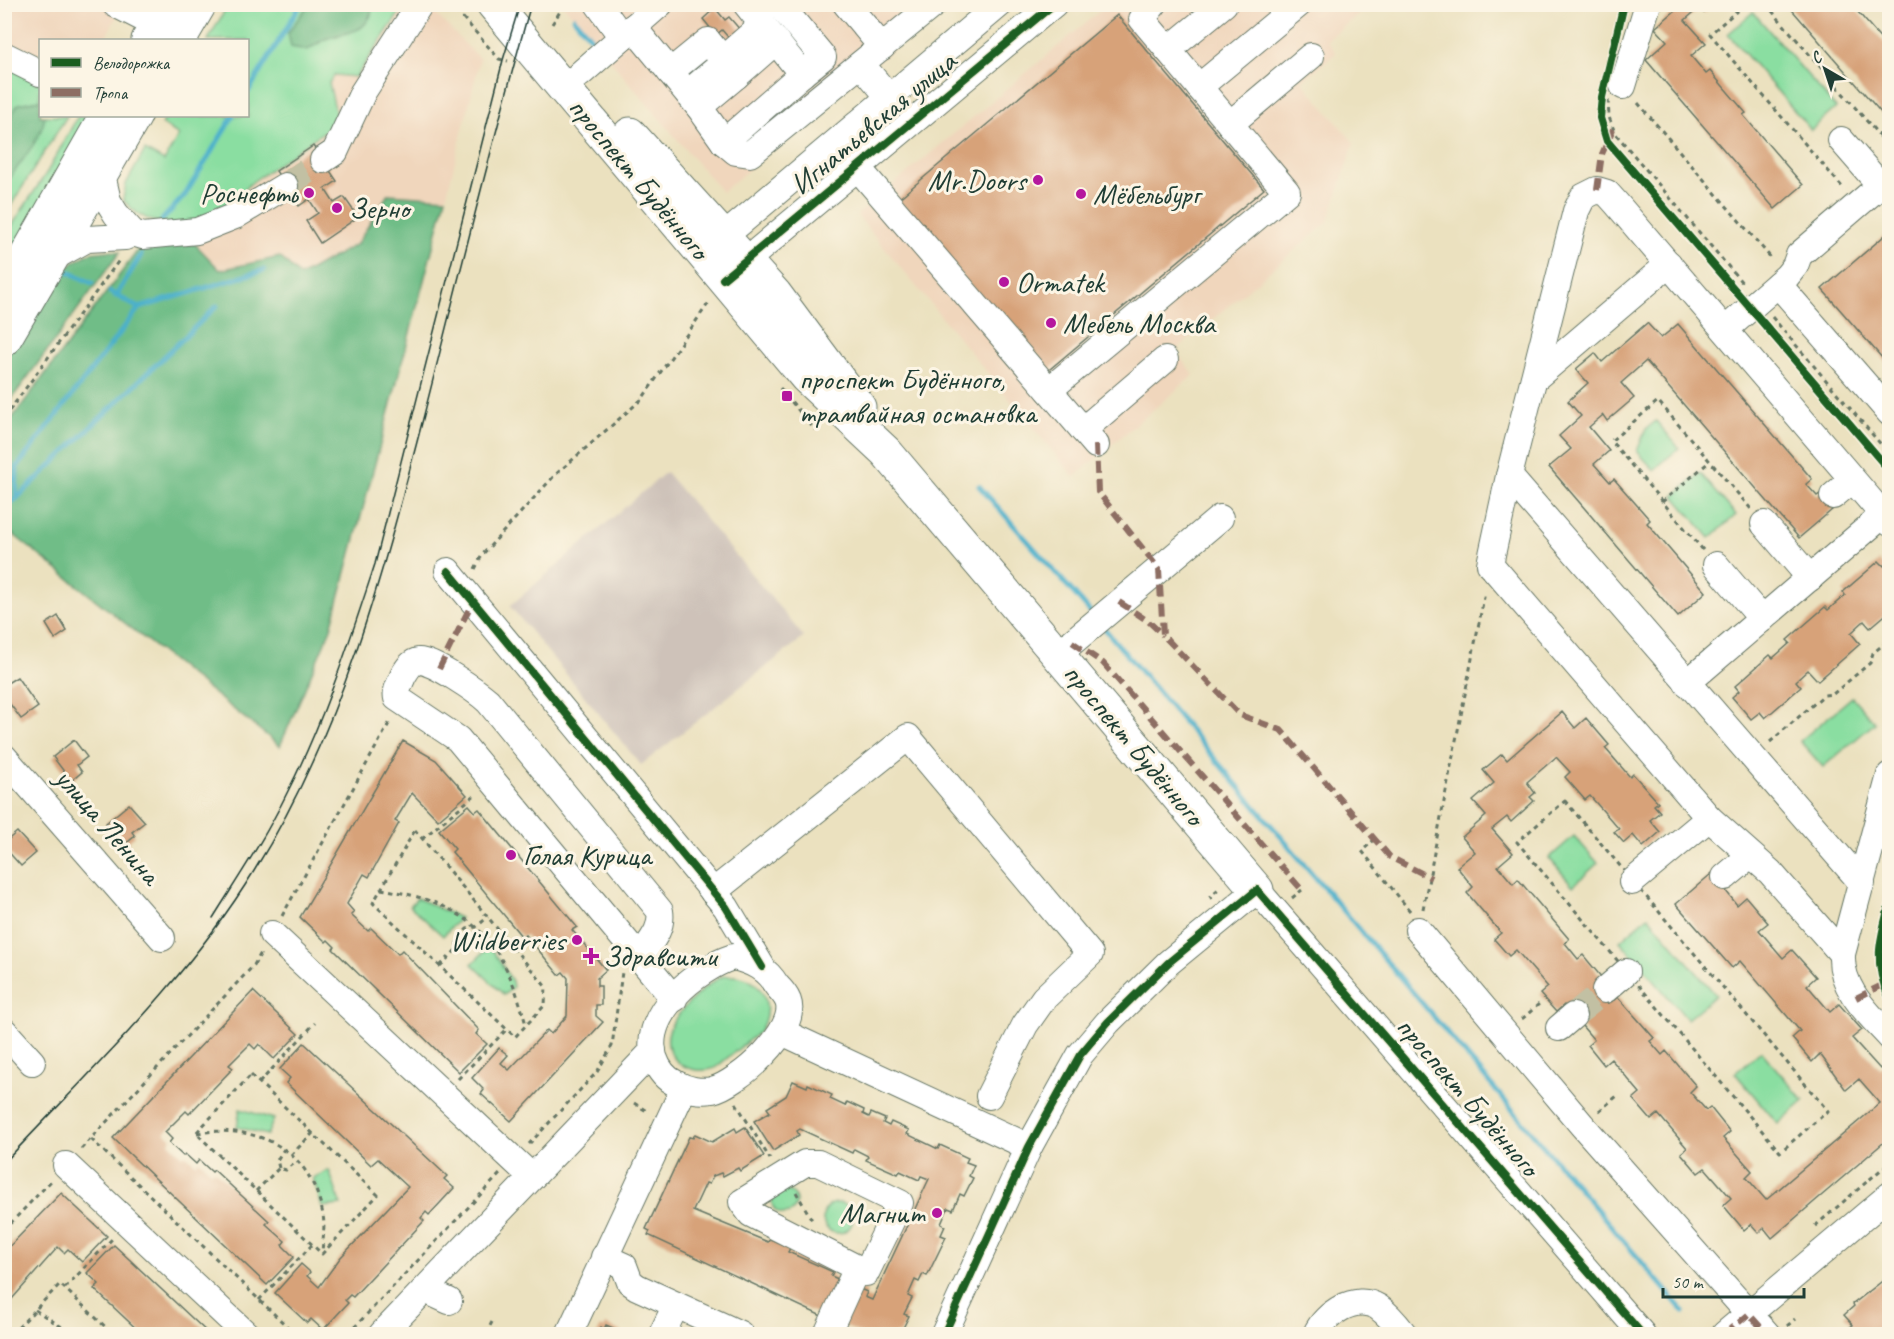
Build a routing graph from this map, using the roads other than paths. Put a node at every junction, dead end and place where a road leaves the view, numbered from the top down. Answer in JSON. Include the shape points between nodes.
{"nodes":[{"id":1,"x":115,"y":4,"type":"edge"},
{"id":2,"x":200,"y":4,"type":"edge"},
{"id":3,"x":420,"y":4,"type":"edge"},
{"id":4,"x":493,"y":4,"type":"edge"},
{"id":5,"x":518,"y":4,"type":"edge"},
{"id":6,"x":598,"y":4,"type":"edge"},
{"id":7,"x":660,"y":4,"type":"edge"},
{"id":8,"x":746,"y":4,"type":"edge"},
{"id":9,"x":779,"y":4,"type":"edge"},
{"id":10,"x":846,"y":4,"type":"edge"},
{"id":11,"x":933,"y":4,"type":"edge"},
{"id":12,"x":1000,"y":4,"type":"edge"},
{"id":13,"x":1054,"y":4,"type":"edge"},
{"id":14,"x":1154,"y":4,"type":"edge"},
{"id":15,"x":1224,"y":4,"type":"edge"},
{"id":16,"x":1299,"y":4,"type":"edge"},
{"id":17,"x":1648,"y":4,"type":"edge"},
{"id":18,"x":163,"y":28,"type":"edge"},
{"id":19,"x":627,"y":32,"type":"junction"},
{"id":20,"x":769,"y":33,"type":"junction"},
{"id":21,"x":882,"y":47,"type":"junction"},
{"id":22,"x":1168,"y":50,"type":"junction"},
{"id":23,"x":4,"y":55,"type":"edge"},
{"id":24,"x":1311,"y":56,"type":"dead end"},
{"id":25,"x":723,"y":59,"type":"junction"},
{"id":26,"x":861,"y":64,"type":"junction"},
{"id":27,"x":666,"y":68,"type":"junction"},
{"id":28,"x":39,"y":72,"type":"edge"},
{"id":29,"x":580,"y":74,"type":"junction"},
{"id":30,"x":802,"y":74,"type":"junction"},
{"id":31,"x":1199,"y":87,"type":"junction"},
{"id":32,"x":1614,"y":87,"type":"road end"},
{"id":33,"x":889,"y":97,"type":"junction"},
{"id":34,"x":694,"y":100,"type":"junction"},
{"id":35,"x":105,"y":117,"type":"edge"},
{"id":36,"x":134,"y":117,"type":"edge"},
{"id":37,"x":1230,"y":124,"type":"junction"},
{"id":38,"x":1841,"y":140,"type":"dead end"},
{"id":39,"x":724,"y":142,"type":"junction"},
{"id":40,"x":323,"y":160,"type":"tunnel mouth"},
{"id":41,"x":857,"y":167,"type":"junction"},
{"id":42,"x":102,"y":175,"type":"junction"},
{"id":43,"x":1885,"y":181,"type":"edge"},
{"id":44,"x":285,"y":186,"type":"tunnel mouth"},
{"id":45,"x":129,"y":243,"type":"junction"},
{"id":46,"x":54,"y":256,"type":"junction"},
{"id":47,"x":1670,"y":264,"type":"junction"},
{"id":48,"x":722,"y":265,"type":"junction"},
{"id":49,"x":1783,"y":280,"type":"junction"},
{"id":50,"x":4,"y":295,"type":"edge"},
{"id":51,"x":1726,"y":329,"type":"junction"},
{"id":52,"x":4,"y":340,"type":"edge"},
{"id":53,"x":1165,"y":360,"type":"dead end"},
{"id":54,"x":1534,"y":379,"type":"junction"},
{"id":55,"x":1049,"y":390,"type":"junction"},
{"id":56,"x":1890,"y":413,"type":"edge"},
{"id":57,"x":1509,"y":476,"type":"junction"},
{"id":58,"x":1852,"y":480,"type":"junction"},
{"id":59,"x":1833,"y":496,"type":"dead end"},
{"id":60,"x":1220,"y":518,"type":"dead end"},
{"id":61,"x":1886,"y":519,"type":"edge"},
{"id":62,"x":1764,"y":524,"type":"road end"},
{"id":63,"x":1716,"y":565,"type":"road end"},
{"id":64,"x":448,"y":571,"type":"dead end"},
{"id":65,"x":1810,"y":578,"type":"junction"},
{"id":66,"x":1762,"y":619,"type":"junction"},
{"id":67,"x":1058,"y":654,"type":"junction"},
{"id":68,"x":1687,"y":683,"type":"junction"},
{"id":69,"x":4,"y":757,"type":"edge"},
{"id":70,"x":1890,"y":775,"type":"edge"},
{"id":71,"x":1708,"y":818,"type":"junction"},
{"id":72,"x":1750,"y":856,"type":"junction"},
{"id":73,"x":1725,"y":877,"type":"dead end"},
{"id":74,"x":1632,"y":882,"type":"road end"},
{"id":75,"x":1862,"y":883,"type":"junction"},
{"id":76,"x":1257,"y":890,"type":"junction"},
{"id":77,"x":713,"y":892,"type":"junction"},
{"id":78,"x":1419,"y":926,"type":"road end"},
{"id":79,"x":272,"y":934,"type":"road end"},
{"id":80,"x":162,"y":938,"type":"dead end"},
{"id":81,"x":1842,"y":954,"type":"junction"},
{"id":82,"x":631,"y":963,"type":"junction"},
{"id":83,"x":762,"y":967,"type":"junction"},
{"id":84,"x":1626,"y":972,"type":"road end"},
{"id":85,"x":1605,"y":990,"type":"tunnel mouth"},
{"id":86,"x":674,"y":999,"type":"junction"},
{"id":87,"x":4,"y":1031,"type":"edge"},
{"id":88,"x":782,"y":1032,"type":"junction"},
{"id":89,"x":1890,"y":1038,"type":"edge"},
{"id":90,"x":652,"y":1051,"type":"junction"},
{"id":91,"x":32,"y":1062,"type":"dead end"},
{"id":92,"x":684,"y":1088,"type":"junction"},
{"id":93,"x":989,"y":1096,"type":"dead end"},
{"id":94,"x":1029,"y":1148,"type":"junction"},
{"id":95,"x":62,"y":1170,"type":"road end"},
{"id":96,"x":532,"y":1177,"type":"junction"},
{"id":97,"x":1890,"y":1195,"type":"edge"},
{"id":98,"x":604,"y":1257,"type":"junction"},
{"id":99,"x":857,"y":1268,"type":"junction"},
{"id":100,"x":425,"y":1290,"type":"junction"},
{"id":101,"x":449,"y":1301,"type":"dead end"},
{"id":102,"x":676,"y":1305,"type":"junction"},
{"id":103,"x":1749,"y":1314,"type":"junction"},
{"id":104,"x":246,"y":1335,"type":"edge"},
{"id":105,"x":382,"y":1335,"type":"edge"},
{"id":106,"x":569,"y":1335,"type":"edge"},
{"id":107,"x":662,"y":1335,"type":"edge"},
{"id":108,"x":740,"y":1335,"type":"edge"},
{"id":109,"x":827,"y":1335,"type":"edge"},
{"id":110,"x":944,"y":1335,"type":"edge"},
{"id":111,"x":1316,"y":1335,"type":"edge"},
{"id":112,"x":1404,"y":1335,"type":"edge"},
{"id":113,"x":1642,"y":1335,"type":"edge"},
{"id":114,"x":1725,"y":1335,"type":"edge"},
{"id":115,"x":1767,"y":1335,"type":"edge"}],
"edges":[{"from":1,"to":18,"type":"street"},
{"from":2,"to":18,"type":"main road"},
{"from":3,"to":40,"type":"street","via":[[363,92],[335,152]]},
{"from":4,"to":48,"type":"main road","name":"проспект Будённого"},
{"from":5,"to":29,"type":"main road","name":"проспект Будённого"},
{"from":6,"to":19,"type":"street"},
{"from":7,"to":19,"type":"street"},
{"from":8,"to":20,"type":"street"},
{"from":9,"to":30,"type":"street","via":[[823,57]]},
{"from":10,"to":21,"type":"street"},
{"from":11,"to":21,"type":"street"},
{"from":12,"to":33,"type":"street","name":"Игнатьевская улица"},
{"from":13,"to":41,"type":"street","name":"Игнатьевская улица"},
{"from":14,"to":22,"type":"street","via":[[1142,19]]},
{"from":15,"to":22,"type":"street"},
{"from":16,"to":31,"type":"street"},
{"from":17,"to":32,"type":"street"},
{"from":19,"to":27,"type":"street"},
{"from":19,"to":29,"type":"street"},
{"from":20,"to":25,"type":"street"},
{"from":20,"to":30,"type":"street"},
{"from":21,"to":26,"type":"street"},
{"from":22,"to":31,"type":"street"},
{"from":23,"to":28,"type":"street"},
{"from":24,"to":37,"type":"street"},
{"from":25,"to":27,"type":"street","via":[[700,32]]},
{"from":25,"to":34,"type":"street"},
{"from":26,"to":33,"type":"street"},
{"from":26,"to":39,"type":"street","via":[[750,154],[736,152]]},
{"from":27,"to":34,"type":"street"},
{"from":29,"to":48,"type":"main road","name":"проспект Будённого","via":[[626,129]]},
{"from":30,"to":39,"type":"street"},
{"from":31,"to":37,"type":"street"},
{"from":33,"to":48,"type":"street","name":"Игнатьевская улица"},
{"from":34,"to":39,"type":"street"},
{"from":35,"to":50,"type":"main road"},
{"from":36,"to":42,"type":"main road"},
{"from":37,"to":55,"type":"street","via":[[1287,192]]},
{"from":38,"to":43,"type":"street"},
{"from":41,"to":48,"type":"street","name":"Игнатьевская улица"},
{"from":41,"to":55,"type":"street"},
{"from":42,"to":45,"type":"street","via":[[108,201]]},
{"from":42,"to":46,"type":"main road"},
{"from":43,"to":49,"type":"street","via":[[1799,255]]},
{"from":44,"to":45,"type":"street","via":[[235,216],[196,231],[143,236]]},
{"from":45,"to":46,"type":"street","via":[[125,237],[87,239]]},
{"from":46,"to":52,"type":"main road"},
{"from":47,"to":51,"type":"street"},
{"from":47,"to":54,"type":"street"},
{"from":47,"to":54,"type":"street","via":[[1606,193],[1597,190],[1583,197],[1576,211]]},
{"from":48,"to":67,"type":"main road","name":"проспект Будённого","via":[[806,376],[886,452]]},
{"from":49,"to":51,"type":"street"},
{"from":49,"to":56,"type":"street"},
{"from":51,"to":58,"type":"street"},
{"from":53,"to":55,"type":"street","via":[[1090,437]]},
{"from":54,"to":57,"type":"street"},
{"from":57,"to":68,"type":"street"},
{"from":57,"to":71,"type":"street","via":[[1490,564]]},
{"from":58,"to":59,"type":"street"},
{"from":58,"to":61,"type":"street"},
{"from":60,"to":67,"type":"street"},
{"from":61,"to":65,"type":"street"},
{"from":62,"to":65,"type":"street"},
{"from":63,"to":66,"type":"street"},
{"from":64,"to":77,"type":"street"},
{"from":65,"to":66,"type":"street"},
{"from":66,"to":68,"type":"street"},
{"from":67,"to":76,"type":"main road","name":"проспект Будённого"},
{"from":68,"to":75,"type":"street"},
{"from":69,"to":80,"type":"street","name":"улица Ленина"},
{"from":70,"to":75,"type":"street"},
{"from":71,"to":72,"type":"street"},
{"from":71,"to":74,"type":"street"},
{"from":72,"to":73,"type":"street"},
{"from":72,"to":81,"type":"street","via":[[1770,872]]},
{"from":75,"to":81,"type":"street"},
{"from":76,"to":94,"type":"street","via":[[1168,963],[1108,1022],[1080,1055]]},
{"from":76,"to":113,"type":"street","name":"проспект Будённого"},
{"from":77,"to":83,"type":"street","via":[[739,926]]},
{"from":77,"to":93,"type":"street","via":[[909,737],[1090,954],[1044,998],[1025,1025]]},
{"from":78,"to":103,"type":"street","via":[[1582,1125]]},
{"from":79,"to":96,"type":"street"},
{"from":81,"to":89,"type":"street","via":[[1846,982]]},
{"from":82,"to":82,"type":"street","via":[[458,739],[397,698],[406,670],[417,661],[427,661],[488,701],[660,911],[659,930]]},
{"from":82,"to":86,"type":"street"},
{"from":83,"to":86,"type":"street","via":[[733,957],[717,962]]},
{"from":83,"to":88,"type":"street","via":[[788,1001],[789,1013]]},
{"from":84,"to":85,"type":"street"},
{"from":86,"to":90,"type":"street","via":[[652,1034]]},
{"from":87,"to":91,"type":"street"},
{"from":88,"to":92,"type":"street","via":[[734,1078],[713,1090]]},
{"from":88,"to":94,"type":"street"},
{"from":90,"to":92,"type":"street","via":[[662,1073]]},
{"from":90,"to":96,"type":"street"},
{"from":92,"to":98,"type":"street"},
{"from":94,"to":110,"type":"street"},
{"from":95,"to":104,"type":"street"},
{"from":96,"to":100,"type":"street"},
{"from":97,"to":103,"type":"street"},
{"from":98,"to":102,"type":"street","via":[[624,1266],[630,1282],[637,1287]]},
{"from":98,"to":106,"type":"street"},
{"from":99,"to":99,"type":"street","via":[[751,1214],[742,1202],[805,1163],[818,1163],[900,1203],[866,1273]]},
{"from":99,"to":109,"type":"street"},
{"from":100,"to":101,"type":"street"},
{"from":100,"to":105,"type":"street"},
{"from":102,"to":107,"type":"street"},
{"from":102,"to":108,"type":"street"},
{"from":103,"to":114,"type":"street"},
{"from":103,"to":115,"type":"street"},
{"from":111,"to":112,"type":"street","via":[[1330,1313],[1365,1302],[1378,1307]]}]}
